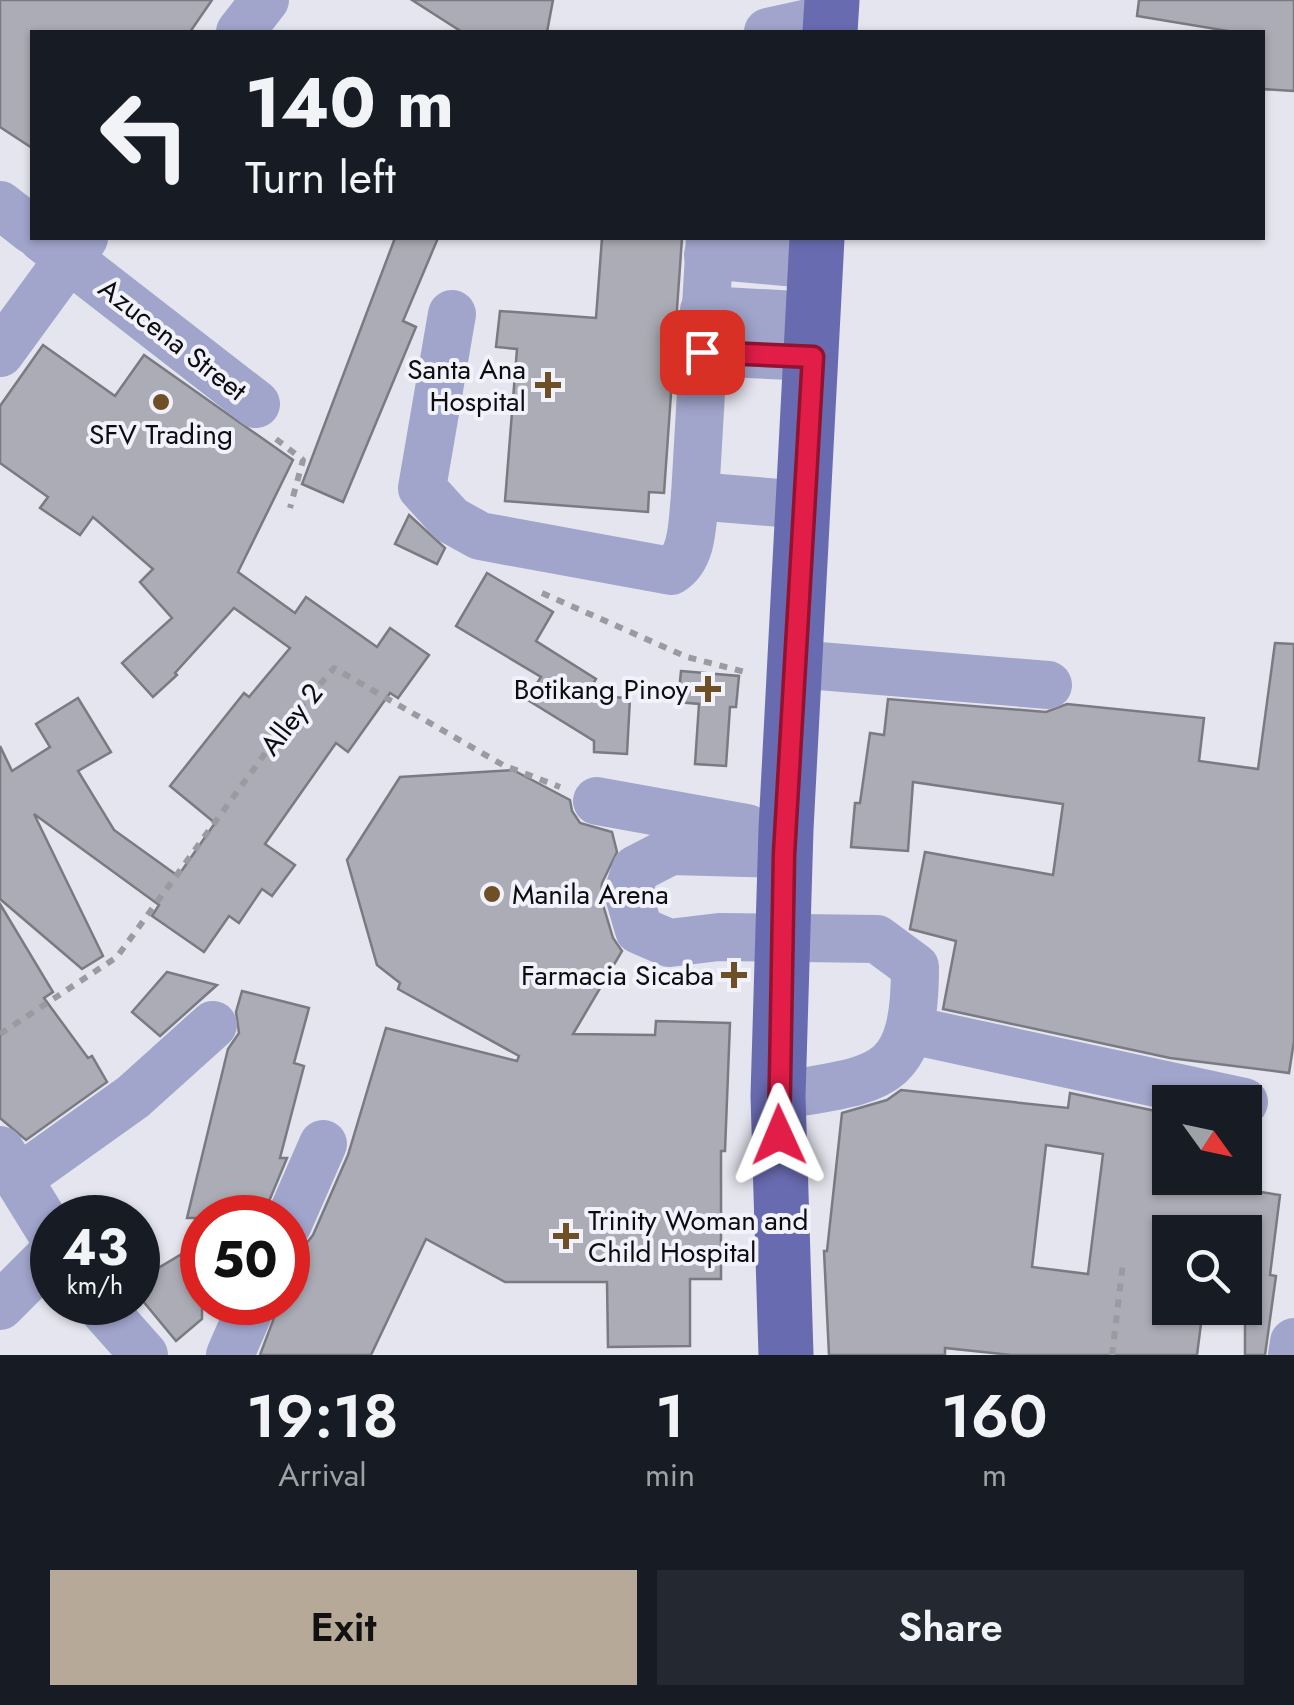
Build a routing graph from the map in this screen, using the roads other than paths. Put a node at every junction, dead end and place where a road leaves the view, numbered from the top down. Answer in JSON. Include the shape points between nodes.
{"nodes":[{"id":1,"x":265,"y":0,"type":"edge"},
{"id":2,"x":242,"y":30,"type":"edge"},
{"id":3,"x":0,"y":206,"type":"edge"},
{"id":4,"x":30,"y":224,"type":"edge"},
{"id":5,"x":57,"y":241,"type":"edge"},
{"id":6,"x":709,"y":246,"type":"edge"},
{"id":7,"x":816,"y":294,"type":"edge"},
{"id":8,"x":452,"y":314,"type":"dead end"},
{"id":9,"x":704,"y":331,"type":"junction"},
{"id":10,"x":0,"y":353,"type":"edge"},
{"id":11,"x":256,"y":404,"type":"road end"},
{"id":12,"x":695,"y":496,"type":"junction"},
{"id":13,"x":804,"y":505,"type":"junction"},
{"id":14,"x":794,"y":674,"type":"junction"},
{"id":15,"x":1048,"y":684,"type":"dead end"},
{"id":16,"x":596,"y":801,"type":"road end"},
{"id":17,"x":785,"y":841,"type":"junction"},
{"id":18,"x":782,"y":936,"type":"junction"},
{"id":19,"x":212,"y":1026,"type":"dead end"},
{"id":20,"x":911,"y":1030,"type":"junction"},
{"id":21,"x":1165,"y":1085,"type":"edge"},
{"id":22,"x":778,"y":1096,"type":"junction"},
{"id":23,"x":323,"y":1144,"type":"dead end"},
{"id":24,"x":9,"y":1165,"type":"edge"},
{"id":25,"x":301,"y":1195,"type":"edge"},
{"id":26,"x":30,"y":1199,"type":"edge"},
{"id":27,"x":30,"y":1276,"type":"edge"},
{"id":28,"x":0,"y":1306,"type":"edge"},
{"id":29,"x":114,"y":1325,"type":"edge"},
{"id":30,"x":243,"y":1325,"type":"edge"},
{"id":31,"x":1294,"y":1342,"type":"edge"},
{"id":32,"x":144,"y":1355,"type":"edge"},
{"id":33,"x":230,"y":1355,"type":"edge"},
{"id":34,"x":786,"y":1355,"type":"edge"},
{"id":35,"x":1292,"y":1355,"type":"edge"}],
"edges":[{"from":1,"to":2,"type":"street"},
{"from":3,"to":4,"type":"street","name":"Azucena Street"},
{"from":5,"to":10,"type":"street"},
{"from":5,"to":11,"type":"street","name":"Azucena Street"},
{"from":6,"to":7,"type":"street"},
{"from":6,"to":9,"type":"street"},
{"from":7,"to":9,"type":"street"},
{"from":7,"to":13,"type":"main road"},
{"from":8,"to":12,"type":"street","via":[[422,488],[450,520],[480,536],[672,571],[687,552]]},
{"from":9,"to":12,"type":"street"},
{"from":12,"to":13,"type":"street"},
{"from":13,"to":14,"type":"main road"},
{"from":14,"to":15,"type":"street"},
{"from":14,"to":17,"type":"main road"},
{"from":16,"to":17,"type":"street"},
{"from":17,"to":18,"type":"main road"},
{"from":17,"to":18,"type":"street","via":[[671,851],[636,868],[628,892],[638,930],[670,944]]},
{"from":18,"to":20,"type":"street","via":[[876,939],[900,953],[915,967]]},
{"from":18,"to":22,"type":"main road"},
{"from":19,"to":24,"type":"street","via":[[133,1097]]},
{"from":20,"to":21,"type":"street"},
{"from":20,"to":22,"type":"street","via":[[900,1057],[862,1080]]},
{"from":22,"to":34,"type":"main road"},
{"from":23,"to":25,"type":"street"},
{"from":24,"to":26,"type":"street"},
{"from":27,"to":28,"type":"street"},
{"from":29,"to":32,"type":"street"},
{"from":30,"to":33,"type":"street"},
{"from":31,"to":35,"type":"street"}]}
